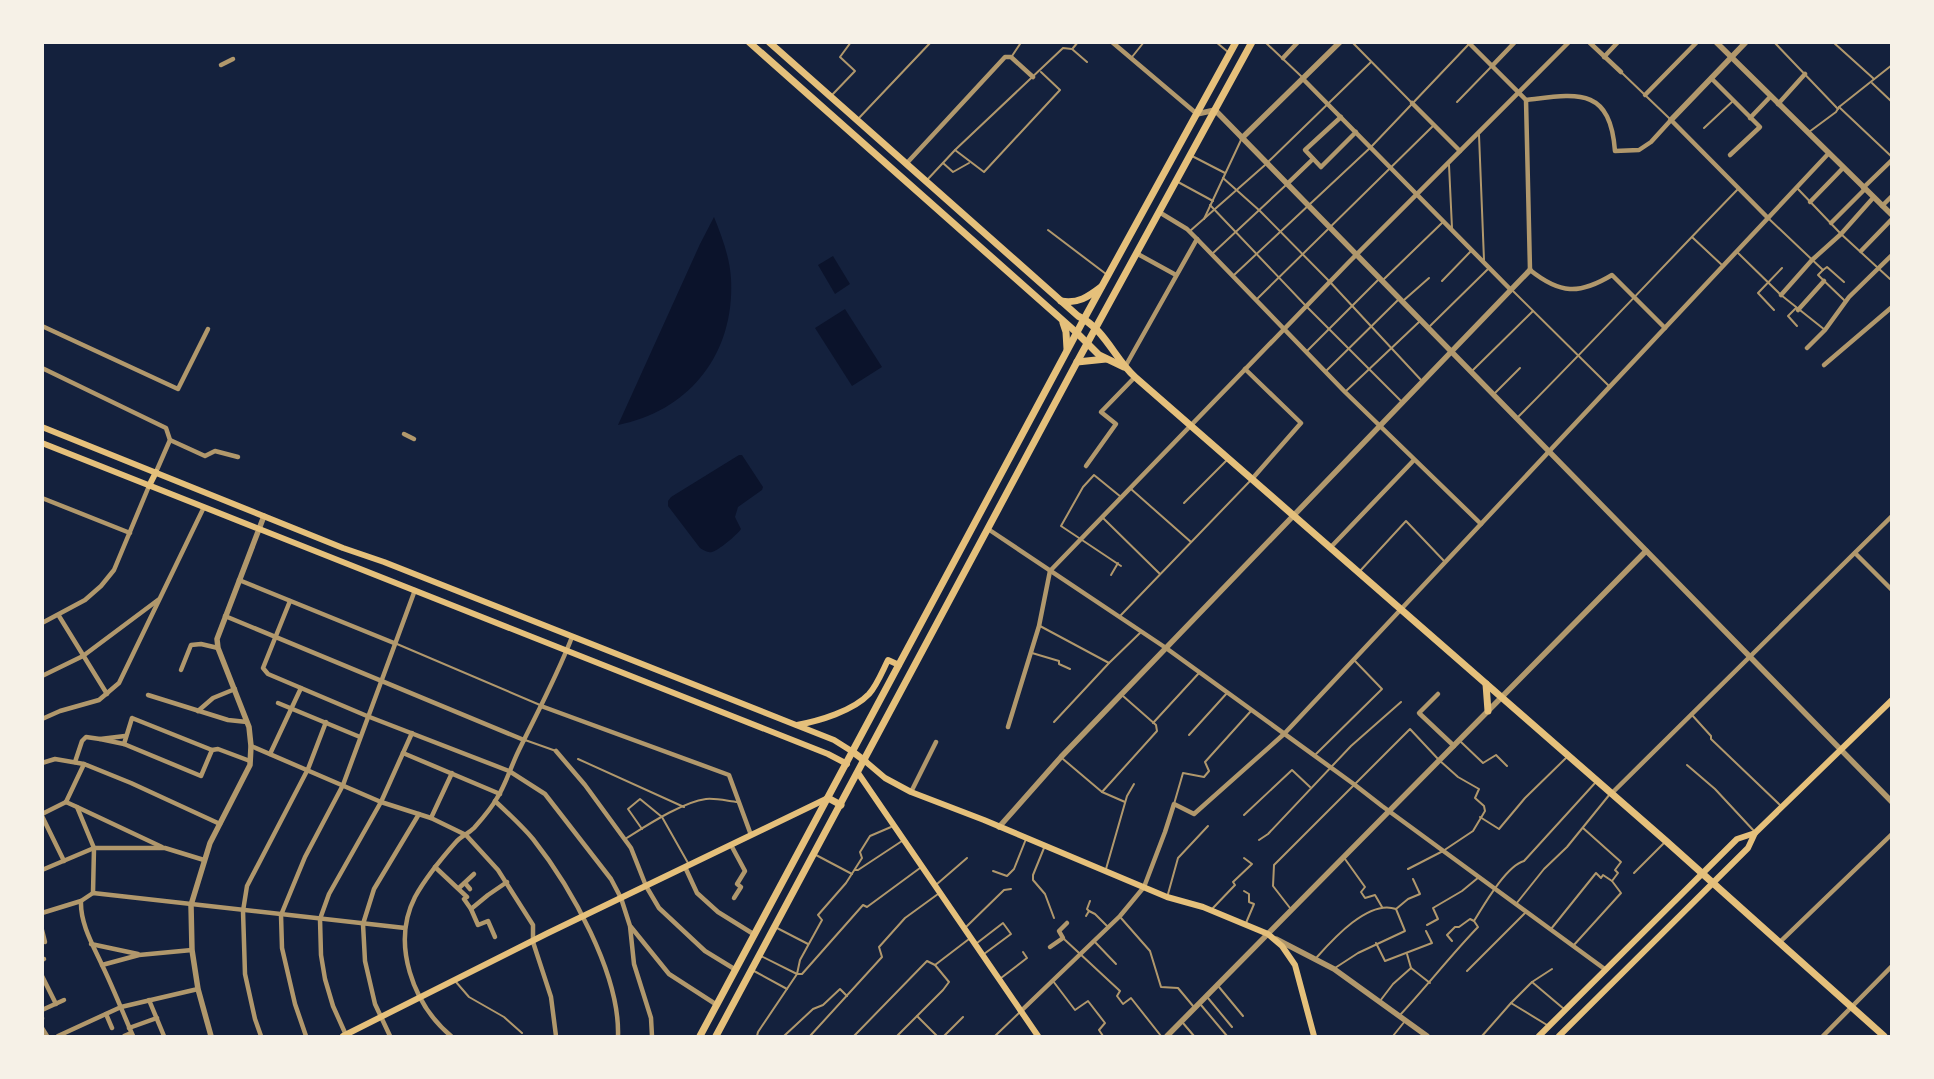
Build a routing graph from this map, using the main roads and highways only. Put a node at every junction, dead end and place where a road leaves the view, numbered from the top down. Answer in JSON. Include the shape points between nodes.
{"nodes":[{"id":1,"x":749,"y":42,"type":"edge"},
{"id":2,"x":769,"y":42,"type":"edge"},
{"id":3,"x":1236,"y":42,"type":"edge"},
{"id":4,"x":1252,"y":42,"type":"edge"},
{"id":5,"x":1103,"y":285,"type":"junction"},
{"id":6,"x":1061,"y":301,"type":"junction"},
{"id":7,"x":1062,"y":320,"type":"junction"},
{"id":8,"x":1084,"y":320,"type":"junction"},
{"id":9,"x":1096,"y":328,"type":"junction"},
{"id":10,"x":1077,"y":333,"type":"junction"},
{"id":11,"x":1087,"y":342,"type":"junction"},
{"id":12,"x":1067,"y":351,"type":"junction"},
{"id":13,"x":1106,"y":359,"type":"junction"},
{"id":14,"x":1076,"y":362,"type":"junction"},
{"id":15,"x":1125,"y":368,"type":"junction"},
{"id":16,"x":42,"y":427,"type":"edge"},
{"id":17,"x":43,"y":445,"type":"edge"},
{"id":18,"x":156,"y":472,"type":"junction"},
{"id":19,"x":149,"y":486,"type":"junction"},
{"id":20,"x":899,"y":665,"type":"junction"},
{"id":21,"x":1486,"y":684,"type":"junction"},
{"id":22,"x":1892,"y":700,"type":"edge"},
{"id":23,"x":1488,"y":711,"type":"road end"},
{"id":24,"x":796,"y":725,"type":"junction"},
{"id":25,"x":853,"y":752,"type":"junction"},
{"id":26,"x":865,"y":761,"type":"junction"},
{"id":27,"x":847,"y":764,"type":"junction"},
{"id":28,"x":858,"y":773,"type":"junction"},
{"id":29,"x":828,"y":798,"type":"junction"},
{"id":30,"x":841,"y":805,"type":"junction"},
{"id":31,"x":1755,"y":833,"type":"junction"},
{"id":32,"x":1702,"y":874,"type":"junction"},
{"id":33,"x":1712,"y":883,"type":"junction"},
{"id":34,"x":1606,"y":970,"type":"junction"},
{"id":35,"x":1617,"y":978,"type":"junction"},
{"id":36,"x":1577,"y":999,"type":"junction"},
{"id":37,"x":1587,"y":1008,"type":"junction"},
{"id":38,"x":345,"y":1036,"type":"edge"},
{"id":39,"x":700,"y":1036,"type":"edge"},
{"id":40,"x":716,"y":1036,"type":"edge"},
{"id":41,"x":1038,"y":1036,"type":"edge"},
{"id":42,"x":1314,"y":1036,"type":"edge"},
{"id":43,"x":1539,"y":1036,"type":"edge"},
{"id":44,"x":1558,"y":1036,"type":"edge"},
{"id":45,"x":1884,"y":1036,"type":"edge"}],
"edges":[{"from":1,"to":7,"type":"main road"},
{"from":2,"to":6,"type":"main road"},
{"from":3,"to":5,"type":"main road"},
{"from":4,"to":9,"type":"main road"},
{"from":5,"to":6,"type":"main road","via":[[1082,300]]},
{"from":5,"to":8,"type":"main road"},
{"from":6,"to":8,"type":"main road"},
{"from":7,"to":10,"type":"main road"},
{"from":7,"to":12,"type":"main road"},
{"from":8,"to":9,"type":"main road"},
{"from":8,"to":10,"type":"main road"},
{"from":9,"to":11,"type":"main road"},
{"from":9,"to":15,"type":"main road"},
{"from":10,"to":11,"type":"main road"},
{"from":10,"to":12,"type":"main road"},
{"from":11,"to":13,"type":"main road"},
{"from":11,"to":14,"type":"main road"},
{"from":12,"to":20,"type":"main road"},
{"from":13,"to":14,"type":"main road"},
{"from":13,"to":15,"type":"main road"},
{"from":14,"to":26,"type":"main road"},
{"from":15,"to":21,"type":"main road"},
{"from":16,"to":18,"type":"main road"},
{"from":17,"to":19,"type":"main road"},
{"from":18,"to":19,"type":"main road"},
{"from":18,"to":24,"type":"main road"},
{"from":19,"to":27,"type":"main road"},
{"from":20,"to":24,"type":"main road","via":[[888,660],[872,690],[855,705]]},
{"from":20,"to":25,"type":"main road"},
{"from":21,"to":23,"type":"main road"},
{"from":21,"to":32,"type":"main road"},
{"from":22,"to":31,"type":"main road"},
{"from":24,"to":25,"type":"main road","via":[[834,740]]},
{"from":25,"to":26,"type":"main road"},
{"from":25,"to":27,"type":"main road"},
{"from":26,"to":28,"type":"main road"},
{"from":26,"to":42,"type":"main road","via":[[911,792],[1167,897],[1211,910],[1268,934],[1282,946],[1295,965]]},
{"from":27,"to":28,"type":"main road"},
{"from":27,"to":29,"type":"main road"},
{"from":28,"to":30,"type":"main road"},
{"from":28,"to":41,"type":"main road"},
{"from":29,"to":30,"type":"main road"},
{"from":29,"to":38,"type":"main road"},
{"from":29,"to":39,"type":"main road"},
{"from":30,"to":40,"type":"main road"},
{"from":31,"to":32,"type":"main road","via":[[1737,839]]},
{"from":31,"to":33,"type":"main road","via":[[1748,848]]},
{"from":32,"to":33,"type":"main road"},
{"from":32,"to":34,"type":"main road"},
{"from":33,"to":35,"type":"main road"},
{"from":33,"to":45,"type":"main road"},
{"from":34,"to":35,"type":"main road"},
{"from":34,"to":36,"type":"main road"},
{"from":35,"to":37,"type":"main road"},
{"from":36,"to":37,"type":"main road"},
{"from":36,"to":43,"type":"main road"},
{"from":37,"to":44,"type":"main road"}]}
